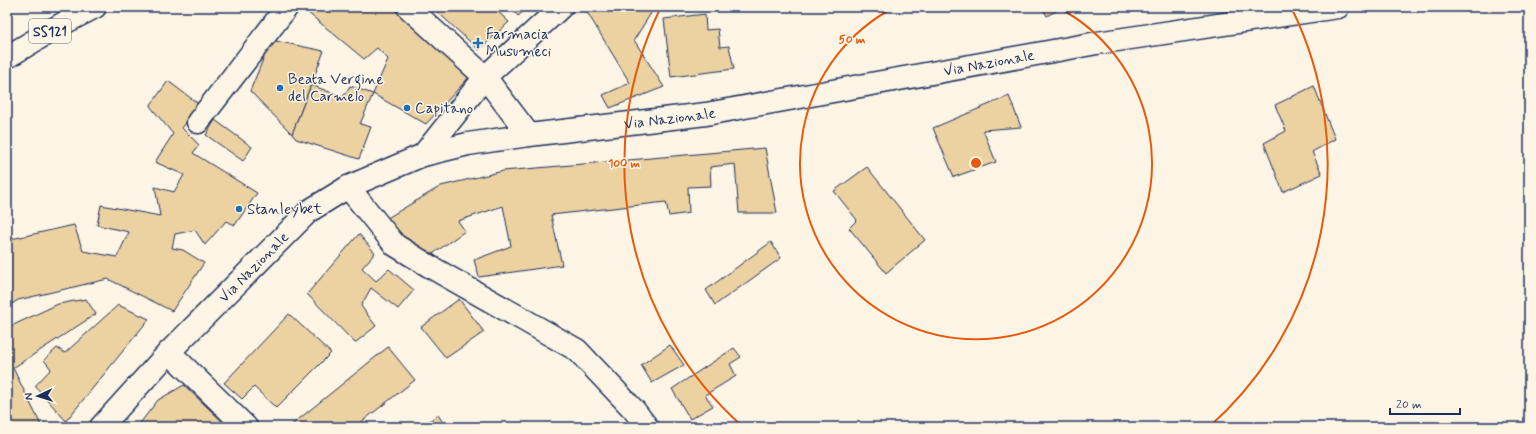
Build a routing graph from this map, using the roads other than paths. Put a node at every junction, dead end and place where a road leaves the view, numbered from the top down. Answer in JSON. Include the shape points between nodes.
{"nodes":[{"id":1,"x":95,"y":7,"type":"edge"},
{"id":2,"x":287,"y":7,"type":"edge"},
{"id":3,"x":408,"y":7,"type":"edge"},
{"id":4,"x":561,"y":7,"type":"edge"},
{"id":5,"x":1338,"y":7,"type":"edge"},
{"id":6,"x":7,"y":57,"type":"edge"},
{"id":7,"x":485,"y":77,"type":"junction"},
{"id":8,"x":198,"y":122,"type":"dead end"},
{"id":9,"x":529,"y":135,"type":"junction"},
{"id":10,"x":423,"y":155,"type":"junction"},
{"id":11,"x":348,"y":187,"type":"junction"},
{"id":12,"x":169,"y":352,"type":"junction"},
{"id":13,"x":101,"y":427,"type":"edge"},
{"id":14,"x":246,"y":427,"type":"edge"},
{"id":15,"x":647,"y":427,"type":"edge"}],
"edges":[{"from":1,"to":6,"type":"main road","number":"SS121"},
{"from":2,"to":8,"type":"main road"},
{"from":3,"to":7,"type":"main road"},
{"from":4,"to":7,"type":"main road"},
{"from":5,"to":9,"type":"main road","name":"Via Nazionale","via":[[1097,43],[706,114]]},
{"from":7,"to":9,"type":"main road"},
{"from":7,"to":10,"type":"main road"},
{"from":9,"to":10,"type":"main road","name":"Via Nazionale","via":[[468,144]]},
{"from":10,"to":11,"type":"main road","name":"Via Nazionale"},
{"from":11,"to":12,"type":"main road","name":"Via Nazionale","via":[[309,211]]},
{"from":11,"to":15,"type":"main road","via":[[395,245],[577,350]]},
{"from":12,"to":13,"type":"main road","name":"Via Nazionale"},
{"from":12,"to":14,"type":"main road"}]}
